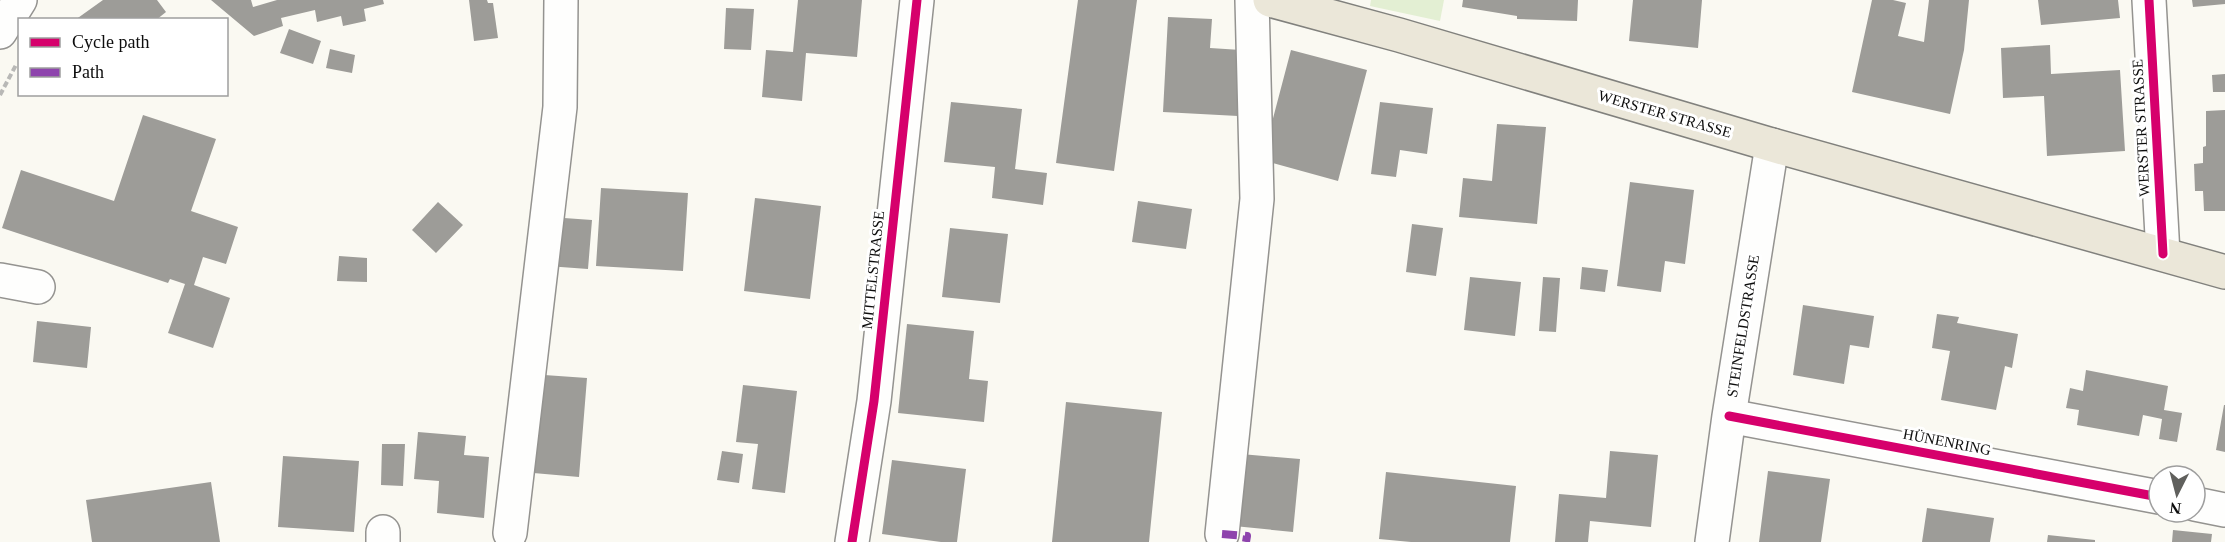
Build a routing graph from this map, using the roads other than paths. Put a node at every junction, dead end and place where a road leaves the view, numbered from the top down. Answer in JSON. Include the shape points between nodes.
{"nodes":[{"id":1,"x":20,"y":0,"type":"edge"},
{"id":2,"x":561,"y":0,"type":"edge"},
{"id":3,"x":917,"y":0,"type":"edge"},
{"id":4,"x":1252,"y":0,"type":"edge"},
{"id":5,"x":1270,"y":0,"type":"edge"},
{"id":6,"x":2149,"y":0,"type":"edge"},
{"id":7,"x":0,"y":32,"type":"edge"},
{"id":8,"x":1772,"y":145,"type":"junction"},
{"id":9,"x":2163,"y":254,"type":"junction"},
{"id":10,"x":2225,"y":272,"type":"edge"},
{"id":11,"x":0,"y":280,"type":"edge"},
{"id":12,"x":38,"y":287,"type":"dead end"},
{"id":13,"x":1729,"y":416,"type":"junction"},
{"id":14,"x":2147,"y":495,"type":"edge"},
{"id":15,"x":2207,"y":506,"type":"edge"},
{"id":16,"x":2225,"y":510,"type":"edge"},
{"id":17,"x":510,"y":533,"type":"dead end"},
{"id":18,"x":1222,"y":534,"type":"dead end"},
{"id":19,"x":852,"y":542,"type":"edge"},
{"id":20,"x":1712,"y":542,"type":"edge"}],
"edges":[{"from":1,"to":7,"type":"street"},
{"from":2,"to":17,"type":"street","via":[[560,107]]},
{"from":3,"to":19,"type":"street","name":"MITTELSTRASSE","via":[[874,401]]},
{"from":4,"to":18,"type":"street","via":[[1257,199]]},
{"from":5,"to":8,"type":"main road","name":"WERSTER STRASSE"},
{"from":6,"to":9,"type":"street","name":"WERSTER STRASSE"},
{"from":8,"to":9,"type":"main road","name":"WERSTER STRASSE"},
{"from":8,"to":13,"type":"street","name":"STEINFELDSTRASSE"},
{"from":9,"to":10,"type":"main road","name":"WERSTER STRASSE"},
{"from":11,"to":12,"type":"street"},
{"from":13,"to":14,"type":"street","name":"HÜNENRING"},
{"from":13,"to":20,"type":"street","name":"STEINFELDSTRASSE"},
{"from":15,"to":16,"type":"street"}]}
